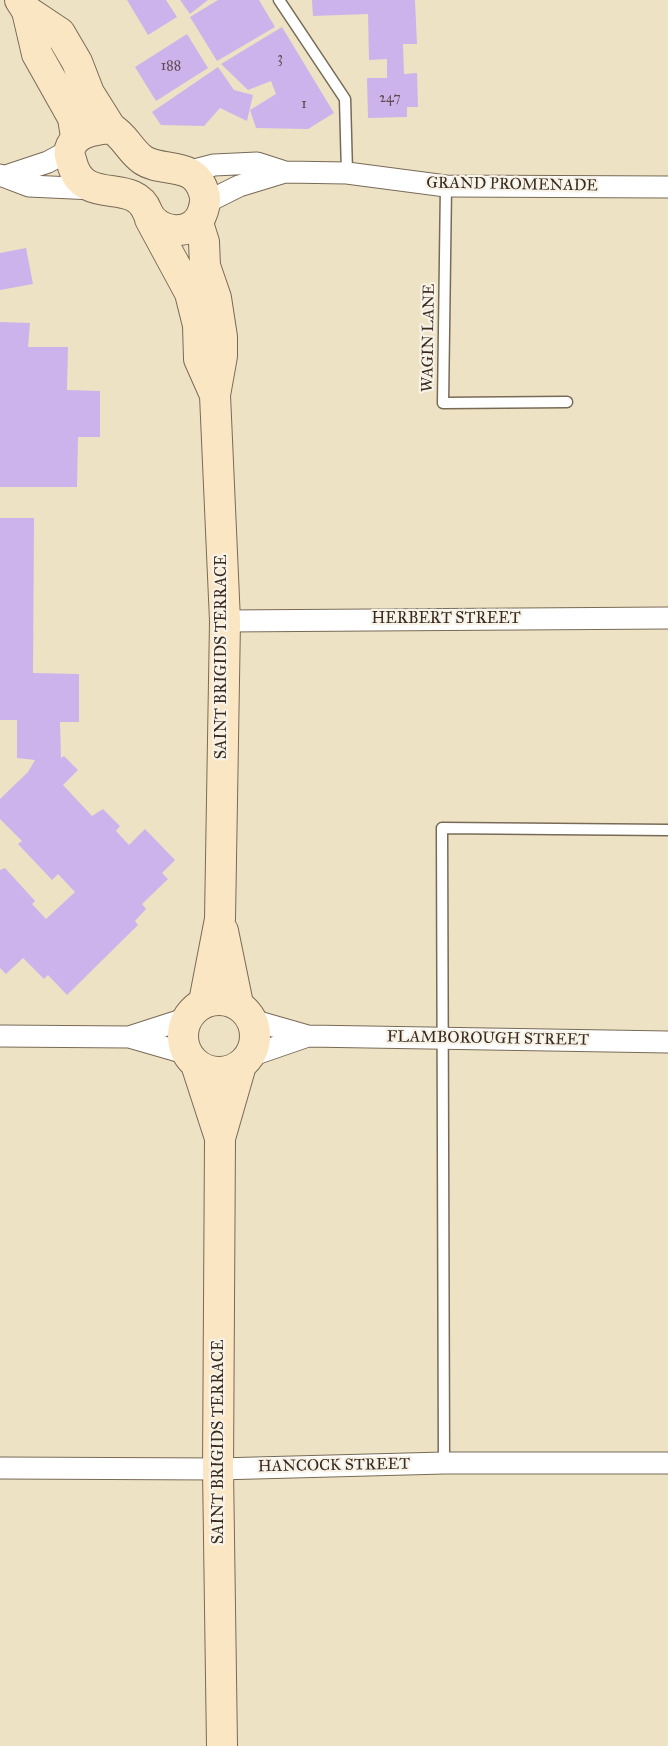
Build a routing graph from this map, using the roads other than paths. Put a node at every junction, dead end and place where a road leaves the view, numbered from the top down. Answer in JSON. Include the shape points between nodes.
{"nodes":[{"id":1,"x":279,"y":0,"type":"edge"},
{"id":2,"x":24,"y":6,"type":"edge"},
{"id":3,"x":111,"y":128,"type":"junction"},
{"id":4,"x":72,"y":144,"type":"junction"},
{"id":5,"x":186,"y":172,"type":"junction"},
{"id":6,"x":285,"y":172,"type":"junction"},
{"id":7,"x":347,"y":173,"type":"junction"},
{"id":8,"x":3,"y":176,"type":"edge"},
{"id":9,"x":446,"y":186,"type":"junction"},
{"id":10,"x":668,"y":187,"type":"edge"},
{"id":11,"x":94,"y":189,"type":"junction"},
{"id":12,"x":201,"y":213,"type":"junction"},
{"id":13,"x":150,"y":219,"type":"junction"},
{"id":14,"x":216,"y":395,"type":"junction"},
{"id":15,"x":567,"y":402,"type":"dead end"},
{"id":16,"x":668,"y":618,"type":"edge"},
{"id":17,"x":225,"y":621,"type":"junction"},
{"id":18,"x":668,"y":830,"type":"edge"},
{"id":19,"x":220,"y":919,"type":"junction"},
{"id":20,"x":196,"y":1010,"type":"junction"},
{"id":21,"x":245,"y":1012,"type":"junction"},
{"id":22,"x":0,"y":1036,"type":"edge"},
{"id":23,"x":308,"y":1036,"type":"junction"},
{"id":24,"x":129,"y":1037,"type":"junction"},
{"id":25,"x":442,"y":1038,"type":"junction"},
{"id":26,"x":668,"y":1042,"type":"edge"},
{"id":27,"x":192,"y":1059,"type":"junction"},
{"id":28,"x":246,"y":1061,"type":"junction"},
{"id":29,"x":220,"y":1138,"type":"junction"},
{"id":30,"x":444,"y":1463,"type":"junction"},
{"id":31,"x":668,"y":1463,"type":"edge"},
{"id":32,"x":0,"y":1468,"type":"edge"},
{"id":33,"x":219,"y":1469,"type":"junction"},
{"id":34,"x":222,"y":1746,"type":"edge"}],
"edges":[{"from":1,"to":7,"type":"lane","via":[[345,99]]},
{"from":2,"to":3,"type":"street","via":[[60,33]]},
{"from":2,"to":4,"type":"street","via":[[37,54],[73,118]]},
{"from":3,"to":4,"type":"street","via":[[91,131]]},
{"from":3,"to":5,"type":"street","via":[[145,162]]},
{"from":4,"to":8,"type":"street","via":[[48,162]]},
{"from":4,"to":11,"type":"street","via":[[74,170],[82,182]]},
{"from":5,"to":6,"type":"street","name":"GRAND PROMENADE","via":[[214,165],[257,163]]},
{"from":5,"to":12,"type":"street","name":"SAINT BRIGIDS TERRACE","via":[[201,185]]},
{"from":6,"to":7,"type":"street","name":"GRAND PROMENADE"},
{"from":6,"to":12,"type":"street","name":"GRAND PROMENADE","via":[[238,186]]},
{"from":7,"to":9,"type":"street","name":"GRAND PROMENADE"},
{"from":8,"to":11,"type":"street","via":[[29,186]]},
{"from":9,"to":10,"type":"street","name":"GRAND PROMENADE"},
{"from":9,"to":15,"type":"lane","name":"WAGIN LANE","via":[[443,403]]},
{"from":11,"to":13,"type":"street","name":"SAINT BRIGIDS TERRACE","via":[[133,197],[145,206]]},
{"from":12,"to":13,"type":"street","via":[[188,229],[175,231]]},
{"from":12,"to":14,"type":"street","name":"SAINT BRIGIDS TERRACE","via":[[205,266],[216,298],[222,337]]},
{"from":13,"to":14,"type":"street","name":"SAINT BRIGIDS TERRACE","via":[[189,293],[198,325],[199,359]]},
{"from":14,"to":17,"type":"street","name":"SAINT BRIGIDS TERRACE"},
{"from":16,"to":17,"type":"street","name":"HERBERT STREET"},
{"from":17,"to":19,"type":"street","name":"SAINT BRIGIDS TERRACE"},
{"from":18,"to":25,"type":"lane","via":[[442,828]]},
{"from":19,"to":20,"type":"street","name":"SAINT BRIGIDS TERRACE"},
{"from":19,"to":21,"type":"street","name":"SAINT BRIGIDS TERRACE"},
{"from":20,"to":21,"type":"street","via":[[222,999]]},
{"from":20,"to":24,"type":"street"},
{"from":20,"to":27,"type":"street","via":[[184,1030],[184,1042]]},
{"from":21,"to":23,"type":"street","name":"FLAMBOROUGH STREET"},
{"from":21,"to":28,"type":"street","via":[[256,1032]]},
{"from":22,"to":24,"type":"street"},
{"from":23,"to":25,"type":"street","name":"FLAMBOROUGH STREET"},
{"from":23,"to":28,"type":"street","name":"FLAMBOROUGH STREET"},
{"from":24,"to":27,"type":"street"},
{"from":25,"to":26,"type":"street","name":"FLAMBOROUGH STREET"},
{"from":25,"to":30,"type":"lane"},
{"from":27,"to":28,"type":"street","via":[[207,1070],[220,1072]]},
{"from":27,"to":29,"type":"street","name":"SAINT BRIGIDS TERRACE"},
{"from":28,"to":29,"type":"street","name":"SAINT BRIGIDS TERRACE"},
{"from":29,"to":33,"type":"street","name":"SAINT BRIGIDS TERRACE"},
{"from":30,"to":31,"type":"street","name":"HANCOCK STREET"},
{"from":30,"to":33,"type":"street","name":"HANCOCK STREET"},
{"from":32,"to":33,"type":"street","name":"HANCOCK STREET"},
{"from":33,"to":34,"type":"street","name":"SAINT BRIGIDS TERRACE"}]}
